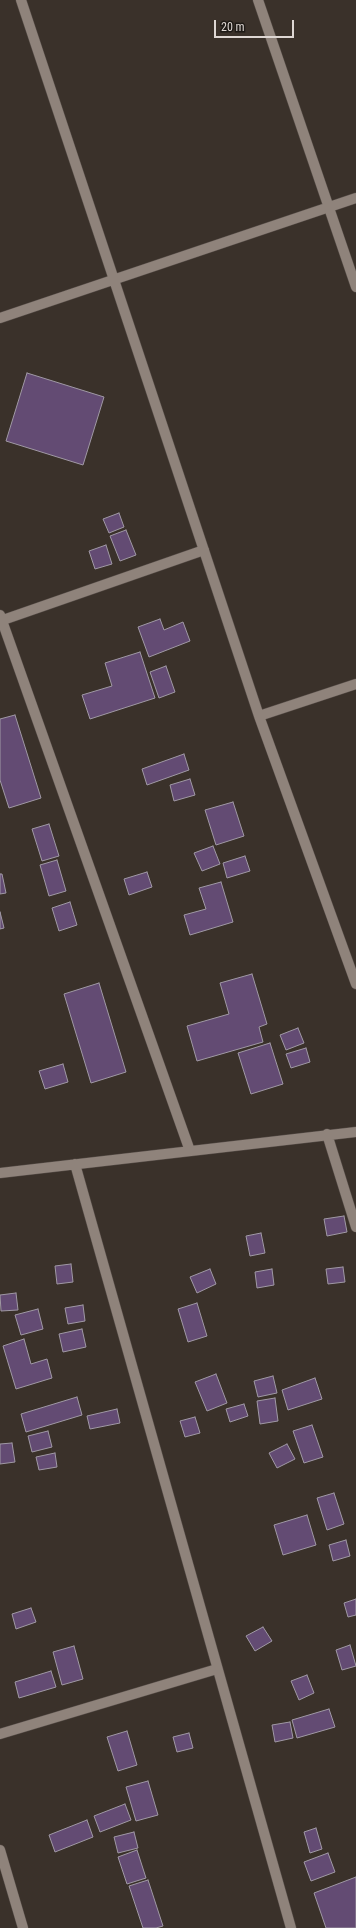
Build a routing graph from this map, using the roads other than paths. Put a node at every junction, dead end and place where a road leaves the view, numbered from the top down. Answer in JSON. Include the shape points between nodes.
{"nodes":[{"id":1,"x":21,"y":0,"type":"edge"},
{"id":2,"x":258,"y":0,"type":"edge"},
{"id":3,"x":356,"y":198,"type":"edge"},
{"id":4,"x":329,"y":207,"type":"junction"},
{"id":5,"x":114,"y":279,"type":"junction"},
{"id":6,"x":356,"y":287,"type":"edge"},
{"id":7,"x":0,"y":318,"type":"edge"},
{"id":8,"x":204,"y":550,"type":"junction"},
{"id":9,"x":1,"y":618,"type":"edge"},
{"id":10,"x":356,"y":684,"type":"edge"},
{"id":11,"x":259,"y":716,"type":"junction"},
{"id":12,"x":356,"y":984,"type":"edge"},
{"id":13,"x":356,"y":1132,"type":"edge"},
{"id":14,"x":327,"y":1134,"type":"junction"},
{"id":15,"x":190,"y":1151,"type":"junction"},
{"id":16,"x":75,"y":1164,"type":"junction"},
{"id":17,"x":0,"y":1173,"type":"edge"},
{"id":18,"x":356,"y":1227,"type":"edge"},
{"id":19,"x":217,"y":1669,"type":"junction"},
{"id":20,"x":0,"y":1734,"type":"edge"},
{"id":21,"x":0,"y":1850,"type":"edge"},
{"id":22,"x":23,"y":1928,"type":"edge"},
{"id":23,"x":290,"y":1928,"type":"edge"}],
"edges":[{"from":1,"to":5,"type":"street"},
{"from":2,"to":4,"type":"street"},
{"from":3,"to":4,"type":"street"},
{"from":4,"to":5,"type":"street"},
{"from":4,"to":6,"type":"street"},
{"from":5,"to":7,"type":"street"},
{"from":5,"to":8,"type":"street"},
{"from":8,"to":9,"type":"street"},
{"from":8,"to":11,"type":"street"},
{"from":9,"to":15,"type":"street"},
{"from":10,"to":11,"type":"street"},
{"from":11,"to":12,"type":"street"},
{"from":13,"to":14,"type":"street"},
{"from":14,"to":15,"type":"street"},
{"from":14,"to":18,"type":"street"},
{"from":15,"to":16,"type":"street"},
{"from":16,"to":17,"type":"street"},
{"from":16,"to":19,"type":"street"},
{"from":19,"to":20,"type":"street"},
{"from":19,"to":23,"type":"street"},
{"from":21,"to":22,"type":"street"}]}
